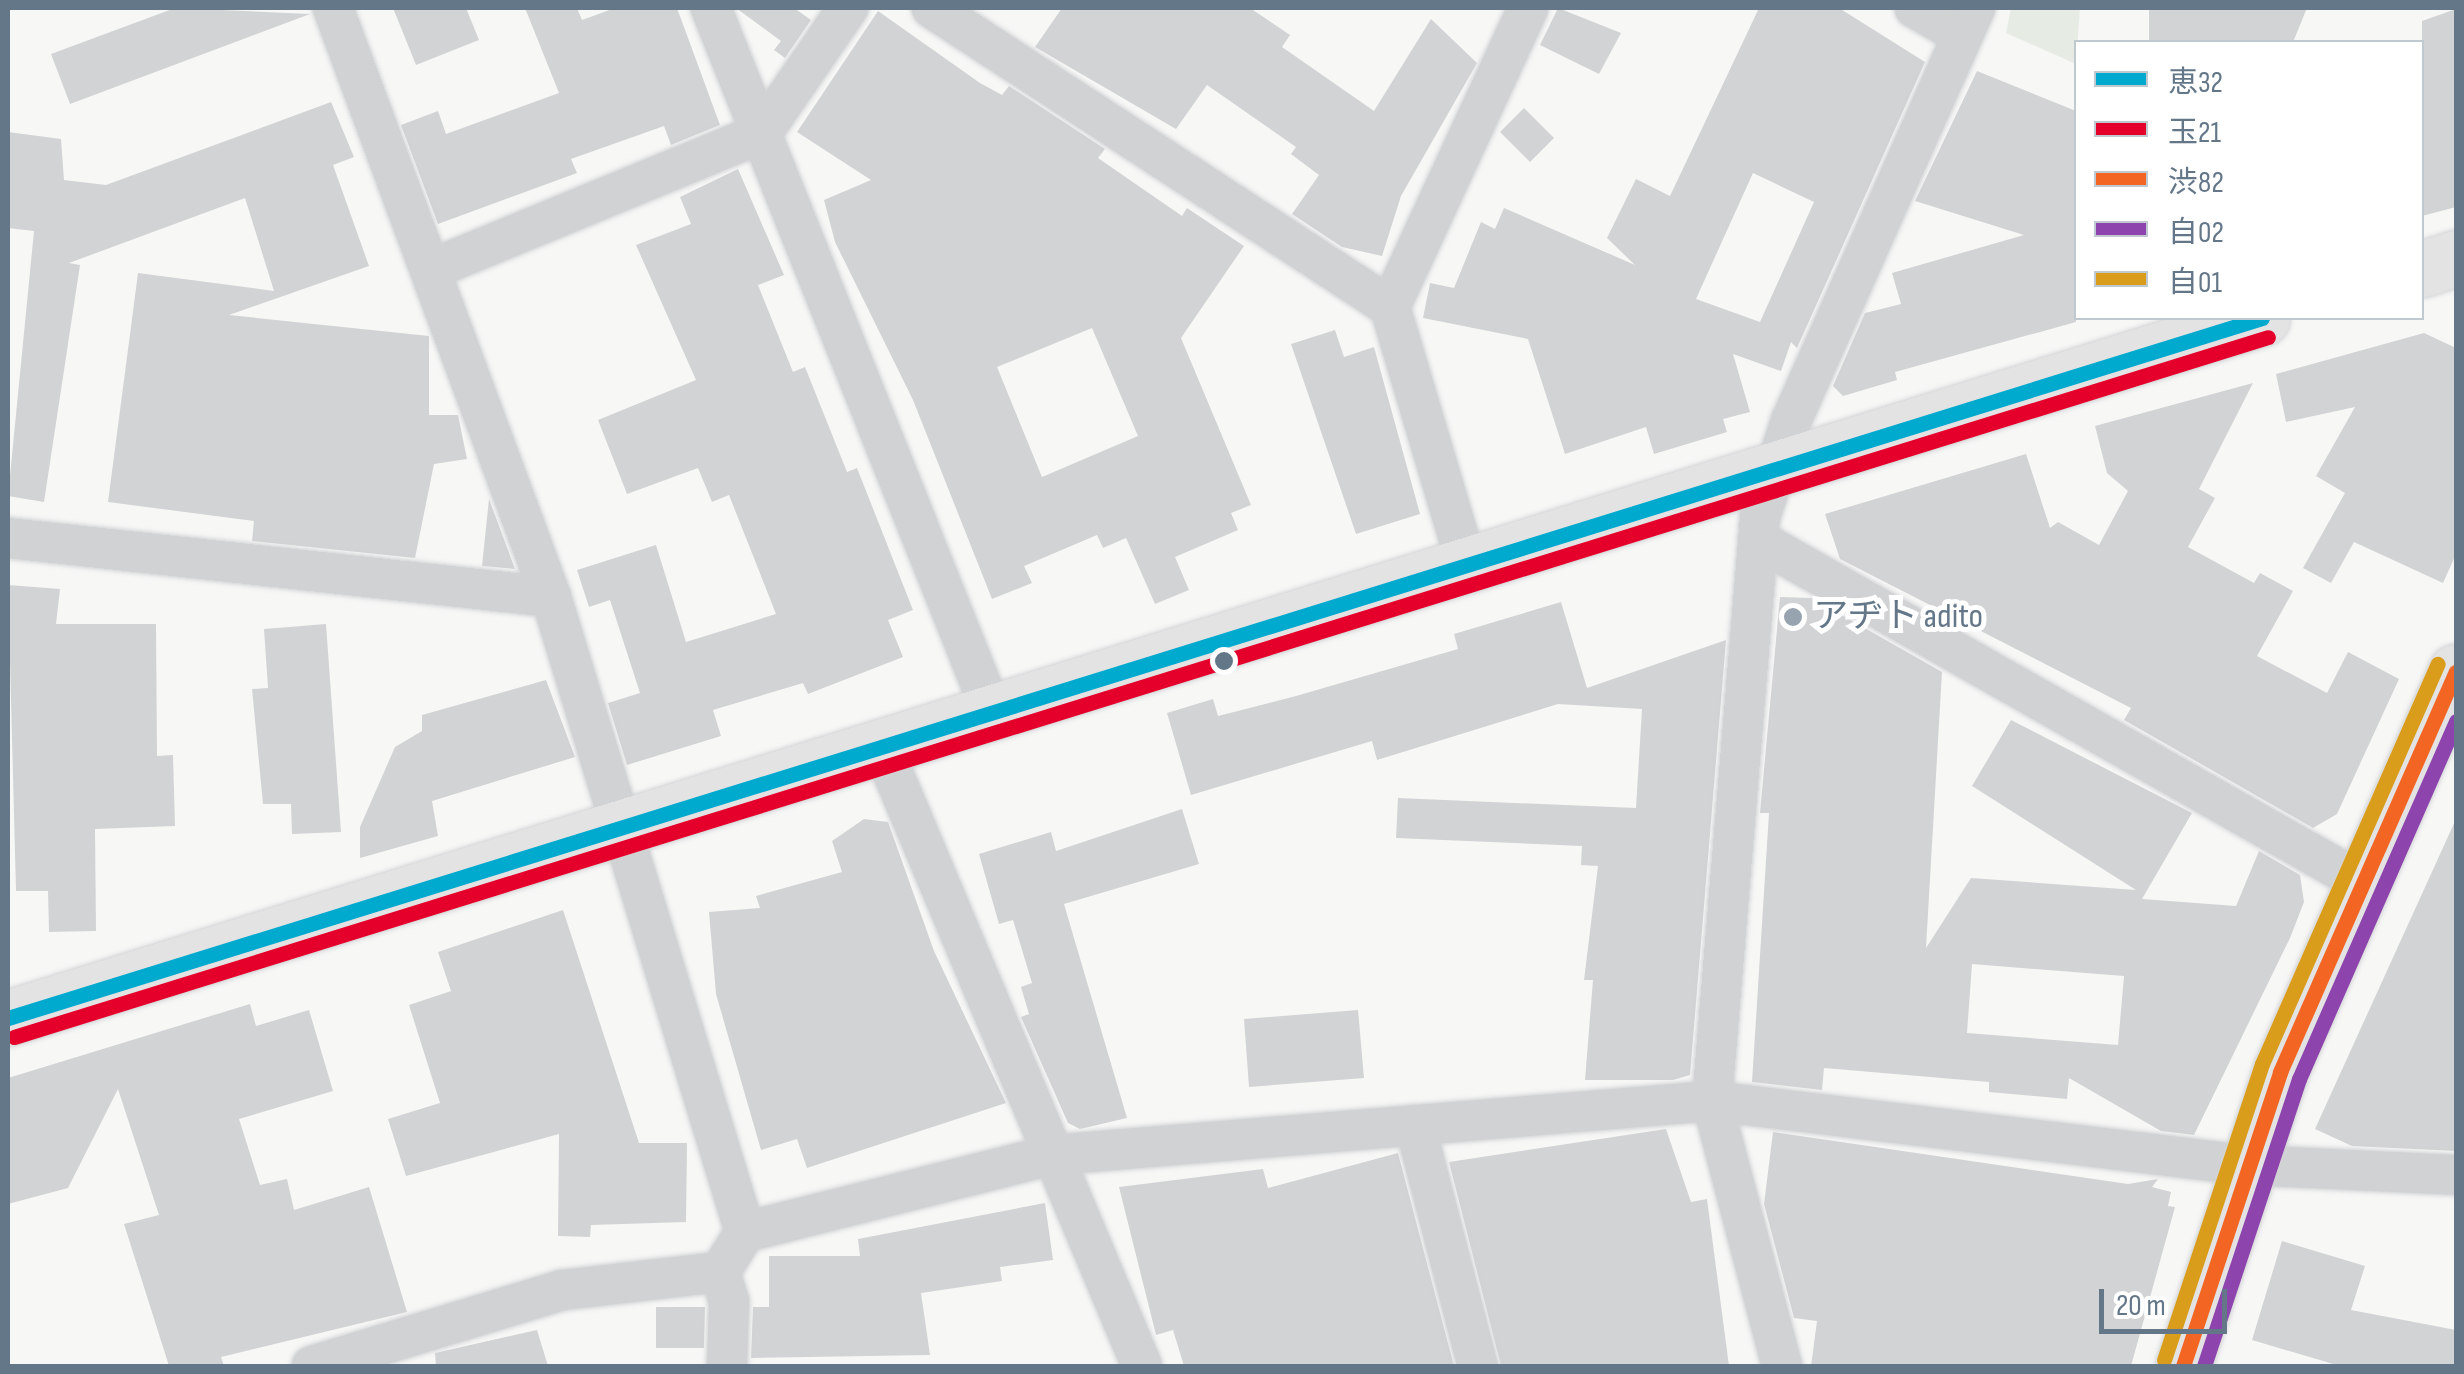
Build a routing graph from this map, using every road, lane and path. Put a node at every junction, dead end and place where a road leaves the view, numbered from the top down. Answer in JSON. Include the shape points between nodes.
{"nodes":[{"id":1,"x":332,"y":8,"type":"edge"},
{"id":2,"x":711,"y":8,"type":"edge"},
{"id":3,"x":848,"y":8,"type":"edge"},
{"id":4,"x":932,"y":8,"type":"edge"},
{"id":5,"x":1528,"y":8,"type":"edge"},
{"id":6,"x":1915,"y":8,"type":"edge"},
{"id":7,"x":1968,"y":21,"type":"edge"},
{"id":8,"x":762,"y":134,"type":"junction"},
{"id":9,"x":2456,"y":258,"type":"edge"},
{"id":10,"x":2424,"y":268,"type":"edge"},
{"id":11,"x":432,"y":269,"type":"junction"},
{"id":12,"x":1390,"y":307,"type":"junction"},
{"id":13,"x":2255,"y":320,"type":"edge"},
{"id":14,"x":1776,"y":466,"type":"junction"},
{"id":15,"x":8,"y":538,"type":"edge"},
{"id":16,"x":1758,"y":540,"type":"junction"},
{"id":17,"x":1467,"y":566,"type":"junction"},
{"id":18,"x":552,"y":597,"type":"junction"},
{"id":19,"x":2456,"y":672,"type":"edge"},
{"id":20,"x":992,"y":712,"type":"junction"},
{"id":21,"x":882,"y":747,"type":"junction"},
{"id":22,"x":617,"y":829,"type":"junction"},
{"id":23,"x":2362,"y":882,"type":"junction"},
{"id":24,"x":8,"y":1018,"type":"edge"},
{"id":25,"x":1712,"y":1101,"type":"junction"},
{"id":26,"x":1415,"y":1124,"type":"junction"},
{"id":27,"x":1052,"y":1155,"type":"junction"},
{"id":28,"x":2245,"y":1165,"type":"junction"},
{"id":29,"x":2456,"y":1175,"type":"edge"},
{"id":30,"x":745,"y":1232,"type":"junction"},
{"id":31,"x":720,"y":1272,"type":"junction"},
{"id":32,"x":312,"y":1366,"type":"edge"},
{"id":33,"x":727,"y":1366,"type":"edge"},
{"id":34,"x":1142,"y":1366,"type":"edge"},
{"id":35,"x":1478,"y":1366,"type":"edge"},
{"id":36,"x":1782,"y":1366,"type":"edge"},
{"id":37,"x":2183,"y":1366,"type":"edge"}],
"edges":[{"from":1,"to":11,"type":"street"},
{"from":2,"to":8,"type":"street"},
{"from":3,"to":8,"type":"street"},
{"from":4,"to":12,"type":"street"},
{"from":5,"to":12,"type":"street"},
{"from":6,"to":7,"type":"street"},
{"from":7,"to":14,"type":"street"},
{"from":8,"to":11,"type":"street"},
{"from":8,"to":20,"type":"street"},
{"from":9,"to":10,"type":"main road"},
{"from":11,"to":18,"type":"street"},
{"from":12,"to":17,"type":"street"},
{"from":13,"to":14,"type":"main road"},
{"from":14,"to":16,"type":"street"},
{"from":14,"to":17,"type":"main road"},
{"from":15,"to":18,"type":"street"},
{"from":16,"to":23,"type":"street"},
{"from":16,"to":25,"type":"street"},
{"from":17,"to":20,"type":"main road"},
{"from":18,"to":22,"type":"street"},
{"from":19,"to":23,"type":"main road"},
{"from":20,"to":21,"type":"main road"},
{"from":21,"to":22,"type":"main road"},
{"from":21,"to":27,"type":"street"},
{"from":22,"to":24,"type":"main road"},
{"from":22,"to":30,"type":"street"},
{"from":23,"to":28,"type":"main road"},
{"from":25,"to":26,"type":"street"},
{"from":25,"to":28,"type":"street"},
{"from":25,"to":36,"type":"street"},
{"from":26,"to":27,"type":"street"},
{"from":26,"to":35,"type":"street"},
{"from":27,"to":30,"type":"street"},
{"from":27,"to":34,"type":"street"},
{"from":28,"to":29,"type":"street"},
{"from":28,"to":37,"type":"main road"},
{"from":30,"to":31,"type":"street"},
{"from":31,"to":32,"type":"street","via":[[562,1290]]},
{"from":31,"to":33,"type":"street","via":[[729,1302]]}]}
